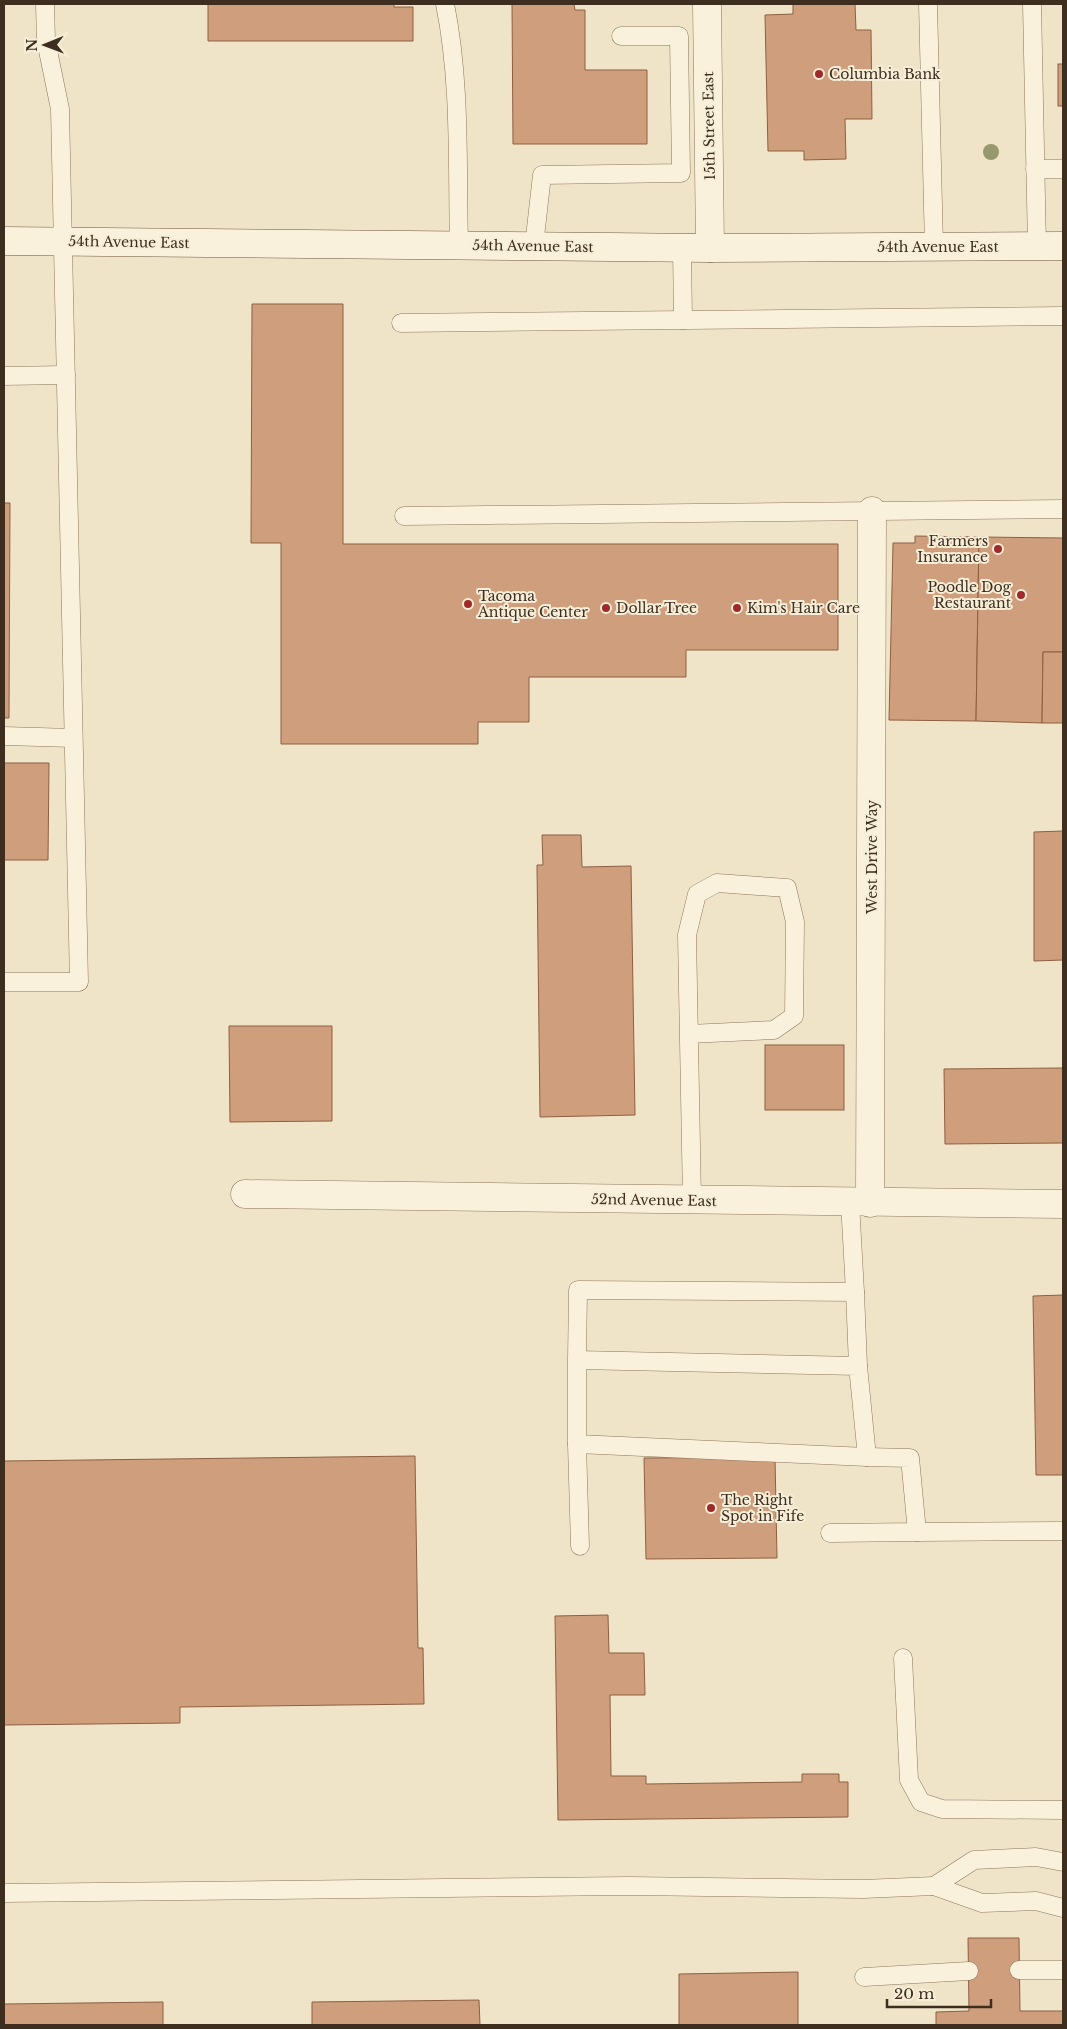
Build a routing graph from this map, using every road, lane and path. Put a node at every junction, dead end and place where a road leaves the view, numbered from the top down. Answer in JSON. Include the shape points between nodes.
{"nodes":[{"id":1,"x":45,"y":4,"type":"edge"},
{"id":2,"x":445,"y":4,"type":"edge"},
{"id":3,"x":707,"y":4,"type":"edge"},
{"id":4,"x":928,"y":4,"type":"edge"},
{"id":5,"x":1032,"y":4,"type":"edge"},
{"id":6,"x":622,"y":36,"type":"dead end"},
{"id":7,"x":680,"y":36,"type":"junction"},
{"id":8,"x":708,"y":38,"type":"junction"},
{"id":9,"x":1036,"y":169,"type":"junction"},
{"id":10,"x":1063,"y":169,"type":"edge"},
{"id":11,"x":4,"y":241,"type":"edge"},
{"id":12,"x":64,"y":242,"type":"junction"},
{"id":13,"x":459,"y":246,"type":"junction"},
{"id":14,"x":534,"y":246,"type":"junction"},
{"id":15,"x":1050,"y":246,"type":"edge"},
{"id":16,"x":934,"y":247,"type":"junction"},
{"id":17,"x":682,"y":248,"type":"junction"},
{"id":18,"x":710,"y":248,"type":"junction"},
{"id":19,"x":1063,"y":316,"type":"edge"},
{"id":20,"x":683,"y":320,"type":"junction"},
{"id":21,"x":401,"y":323,"type":"dead end"},
{"id":22,"x":66,"y":375,"type":"junction"},
{"id":23,"x":4,"y":376,"type":"edge"},
{"id":24,"x":1063,"y":509,"type":"edge"},
{"id":25,"x":872,"y":511,"type":"junction"},
{"id":26,"x":404,"y":516,"type":"dead end"},
{"id":27,"x":4,"y":736,"type":"edge"},
{"id":28,"x":73,"y":738,"type":"junction"},
{"id":29,"x":4,"y":982,"type":"edge"},
{"id":30,"x":689,"y":1034,"type":"junction"},
{"id":31,"x":245,"y":1194,"type":"dead end"},
{"id":32,"x":692,"y":1200,"type":"junction"},
{"id":33,"x":860,"y":1202,"type":"junction"},
{"id":34,"x":1063,"y":1204,"type":"edge"},
{"id":35,"x":855,"y":1292,"type":"junction"},
{"id":36,"x":577,"y":1360,"type":"junction"},
{"id":37,"x":858,"y":1366,"type":"junction"},
{"id":38,"x":577,"y":1444,"type":"junction"},
{"id":39,"x":867,"y":1457,"type":"junction"},
{"id":40,"x":1063,"y":1531,"type":"edge"},
{"id":41,"x":918,"y":1532,"type":"junction"},
{"id":42,"x":830,"y":1533,"type":"dead end"},
{"id":43,"x":580,"y":1546,"type":"dead end"},
{"id":44,"x":903,"y":1658,"type":"dead end"},
{"id":45,"x":1063,"y":1810,"type":"edge"},
{"id":46,"x":1063,"y":1862,"type":"edge"},
{"id":47,"x":934,"y":1886,"type":"junction"},
{"id":48,"x":4,"y":1893,"type":"edge"},
{"id":49,"x":1063,"y":1908,"type":"edge"},
{"id":50,"x":1019,"y":1970,"type":"dead end"},
{"id":51,"x":1063,"y":1970,"type":"edge"},
{"id":52,"x":969,"y":1971,"type":"dead end"},
{"id":53,"x":864,"y":1977,"type":"dead end"}],
"edges":[{"from":1,"to":12,"type":"lane","via":[[46,41],[60,109]]},
{"from":2,"to":13,"type":"lane","via":[[451,35],[456,112]]},
{"from":3,"to":8,"type":"street","name":"15th Street East"},
{"from":4,"to":16,"type":"lane"},
{"from":5,"to":9,"type":"lane"},
{"from":6,"to":7,"type":"lane"},
{"from":7,"to":8,"type":"lane"},
{"from":7,"to":14,"type":"lane","via":[[681,173],[542,175]]},
{"from":8,"to":18,"type":"street","name":"15th Street East"},
{"from":9,"to":10,"type":"lane"},
{"from":9,"to":15,"type":"lane"},
{"from":11,"to":12,"type":"street","name":"54th Avenue East"},
{"from":12,"to":13,"type":"street","name":"54th Avenue East"},
{"from":12,"to":22,"type":"lane"},
{"from":13,"to":14,"type":"street","name":"54th Avenue East"},
{"from":14,"to":17,"type":"street","name":"54th Avenue East"},
{"from":15,"to":16,"type":"street","name":"54th Avenue East"},
{"from":16,"to":18,"type":"street","name":"54th Avenue East"},
{"from":17,"to":18,"type":"street","name":"54th Avenue East"},
{"from":17,"to":20,"type":"lane"},
{"from":19,"to":20,"type":"lane"},
{"from":20,"to":21,"type":"lane"},
{"from":22,"to":23,"type":"lane"},
{"from":22,"to":28,"type":"lane"},
{"from":24,"to":25,"type":"lane"},
{"from":25,"to":26,"type":"lane"},
{"from":25,"to":33,"type":"street","name":"West Drive Way"},
{"from":27,"to":28,"type":"lane"},
{"from":28,"to":29,"type":"lane","via":[[79,982]]},
{"from":30,"to":30,"type":"lane","via":[[686,935],[697,894],[717,883],[787,888],[795,922],[794,1016],[774,1030]]},
{"from":30,"to":32,"type":"lane"},
{"from":31,"to":32,"type":"street","name":"52nd Avenue East"},
{"from":32,"to":33,"type":"street","name":"52nd Avenue East"},
{"from":33,"to":34,"type":"street","name":"52nd Avenue East"},
{"from":33,"to":35,"type":"lane"},
{"from":35,"to":36,"type":"lane","via":[[578,1290]]},
{"from":35,"to":37,"type":"lane"},
{"from":36,"to":37,"type":"lane"},
{"from":36,"to":38,"type":"lane"},
{"from":37,"to":39,"type":"lane"},
{"from":38,"to":39,"type":"lane"},
{"from":38,"to":43,"type":"lane"},
{"from":39,"to":41,"type":"lane","via":[[910,1458]]},
{"from":40,"to":41,"type":"lane"},
{"from":41,"to":42,"type":"lane"},
{"from":44,"to":45,"type":"lane","via":[[909,1780],[921,1802],[942,1809]]},
{"from":46,"to":47,"type":"lane","via":[[1036,1858],[974,1860]]},
{"from":47,"to":48,"type":"lane"},
{"from":47,"to":49,"type":"lane","via":[[982,1903],[1036,1901]]},
{"from":50,"to":51,"type":"lane"},
{"from":52,"to":53,"type":"lane"}]}
